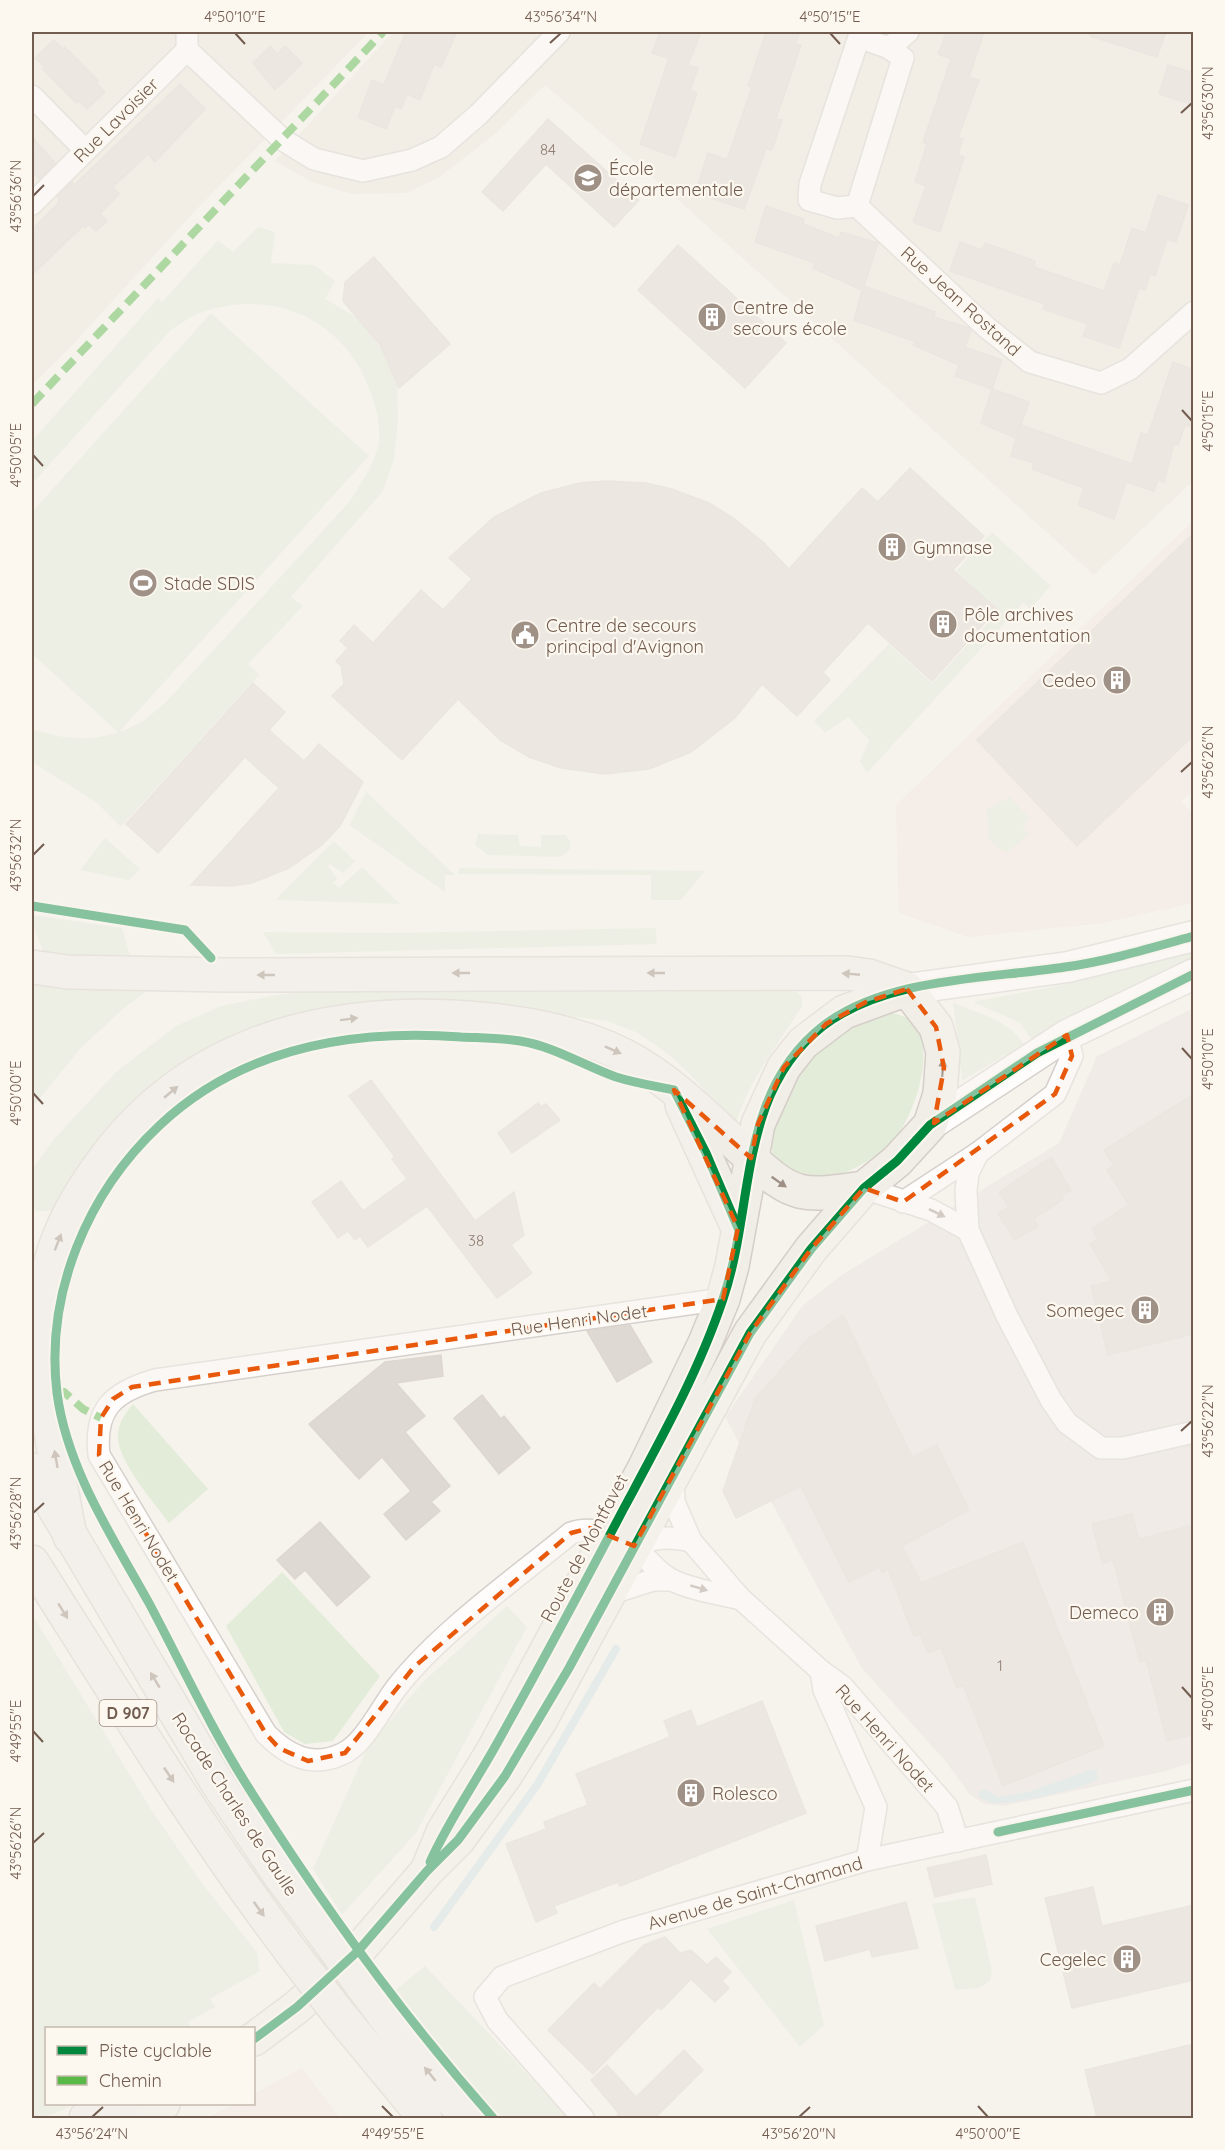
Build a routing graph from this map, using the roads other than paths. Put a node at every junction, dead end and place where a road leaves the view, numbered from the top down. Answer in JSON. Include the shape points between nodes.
{"nodes":[{"id":1,"x":558,"y":32,"type":"edge"},
{"id":2,"x":908,"y":32,"type":"edge"},
{"id":3,"x":187,"y":41,"type":"edge"},
{"id":4,"x":889,"y":48,"type":"junction"},
{"id":5,"x":32,"y":96,"type":"edge"},
{"id":6,"x":85,"y":150,"type":"junction"},
{"id":7,"x":32,"y":204,"type":"edge"},
{"id":8,"x":857,"y":206,"type":"junction"},
{"id":9,"x":1194,"y":312,"type":"edge"},
{"id":10,"x":1194,"y":936,"type":"edge"},
{"id":11,"x":32,"y":967,"type":"edge"},
{"id":12,"x":1194,"y":974,"type":"edge"},
{"id":13,"x":907,"y":989,"type":"junction"},
{"id":14,"x":1067,"y":1035,"type":"junction"},
{"id":15,"x":674,"y":1090,"type":"junction"},
{"id":16,"x":930,"y":1125,"type":"junction"},
{"id":17,"x":978,"y":1153,"type":"junction"},
{"id":18,"x":751,"y":1158,"type":"junction"},
{"id":19,"x":864,"y":1188,"type":"junction"},
{"id":20,"x":903,"y":1202,"type":"junction"},
{"id":21,"x":738,"y":1228,"type":"junction"},
{"id":22,"x":968,"y":1230,"type":"junction"},
{"id":23,"x":723,"y":1299,"type":"junction"},
{"id":24,"x":1194,"y":1432,"type":"edge"},
{"id":25,"x":32,"y":1470,"type":"edge"},
{"id":26,"x":673,"y":1474,"type":"junction"},
{"id":27,"x":70,"y":1537,"type":"junction"},
{"id":28,"x":622,"y":1541,"type":"junction"},
{"id":29,"x":691,"y":1541,"type":"junction"},
{"id":30,"x":32,"y":1562,"type":"edge"},
{"id":31,"x":670,"y":1580,"type":"junction"},
{"id":32,"x":609,"y":1594,"type":"junction"},
{"id":33,"x":741,"y":1599,"type":"junction"},
{"id":34,"x":821,"y":1671,"type":"junction"},
{"id":35,"x":1194,"y":1790,"type":"edge"},
{"id":36,"x":958,"y":1841,"type":"junction"},
{"id":37,"x":867,"y":1860,"type":"junction"},
{"id":38,"x":427,"y":1871,"type":"junction"},
{"id":39,"x":255,"y":2038,"type":"edge"},
{"id":40,"x":122,"y":2105,"type":"edge"},
{"id":41,"x":160,"y":2105,"type":"edge"},
{"id":42,"x":86,"y":2118,"type":"edge"},
{"id":43,"x":138,"y":2118,"type":"edge"},
{"id":44,"x":425,"y":2118,"type":"edge"},
{"id":45,"x":467,"y":2118,"type":"edge"},
{"id":46,"x":583,"y":2118,"type":"edge"}],
"edges":[{"from":1,"to":3,"type":"street","via":[[479,114],[441,147],[412,160],[363,171],[314,159],[283,140]]},
{"from":2,"to":4,"type":"street"},
{"from":3,"to":6,"type":"street","name":"Rue Lavoisier"},
{"from":4,"to":8,"type":"street","via":[[903,58]]},
{"from":4,"to":8,"type":"street","via":[[859,37],[810,184],[809,200],[837,208]]},
{"from":5,"to":6,"type":"street"},
{"from":6,"to":7,"type":"street","name":"Rue Lavoisier"},
{"from":8,"to":9,"type":"street","name":"Rue Jean Rostand","via":[[986,327],[1030,362],[1051,370],[1101,383],[1130,369]]},
{"from":10,"to":13,"type":"main road","via":[[1068,967]]},
{"from":13,"to":11,"type":"highway","one_way":true,"via":[[848,973],[227,975],[68,972]]},
{"from":12,"to":14,"type":"main road"},
{"from":16,"to":13,"type":"main road","one_way":true,"via":[[940,1094],[943,1052],[936,1028]]},
{"from":13,"to":18,"type":"main road","via":[[844,1012],[803,1043],[784,1067],[768,1098]]},
{"from":14,"to":16,"type":"main road"},
{"from":14,"to":17,"type":"street","via":[[1072,1056],[1055,1095]]},
{"from":15,"to":18,"type":"highway"},
{"from":15,"to":21,"type":"highway"},
{"from":27,"to":15,"type":"highway","one_way":true,"via":[[41,1359],[47,1278],[56,1245],[87,1183],[127,1131],[177,1086],[242,1049],[307,1027],[371,1017],[434,1016],[491,1019],[558,1030],[639,1062]]},
{"from":16,"to":19,"type":"main road","via":[[897,1161]]},
{"from":17,"to":20,"type":"street"},
{"from":17,"to":22,"type":"street","via":[[968,1173]]},
{"from":18,"to":19,"type":"main road","one_way":true,"via":[[781,1185],[796,1192]]},
{"from":18,"to":21,"type":"main road","name":"Route de Montfavet"},
{"from":19,"to":20,"type":"street"},
{"from":19,"to":26,"type":"main road","name":"Route de Montfavet","via":[[811,1249],[750,1333]]},
{"from":20,"to":22,"type":"street","one_way":true,"via":[[931,1210]]},
{"from":21,"to":23,"type":"main road","name":"Route de Montfavet"},
{"from":22,"to":24,"type":"street","via":[[1007,1316],[1067,1423],[1101,1448],[1123,1448]]},
{"from":23,"to":28,"type":"main road","name":"Route de Montfavet"},
{"from":23,"to":28,"type":"street","name":"Rue Henri Nodet","via":[[155,1380],[132,1387],[113,1399],[101,1418],[97,1435],[99,1455],[266,1734],[279,1748],[308,1761],[345,1753],[360,1740],[414,1667],[571,1533],[590,1528]]},
{"from":25,"to":27,"type":"highway","name":"Rocade Charles de Gaulle","number":"D 907"},
{"from":26,"to":28,"type":"main road","name":"Route de Montfavet"},
{"from":26,"to":29,"type":"street","name":"Rue Henri Nodet","via":[[674,1502]]},
{"from":45,"to":27,"type":"highway","name":"Rocade Charles de Gaulle","number":"D 907","one_way":true,"bridge":true,"via":[[404,2042],[281,1877],[218,1784]]},
{"from":28,"to":29,"type":"street","name":"Rue Henri Nodet","via":[[672,1536]]},
{"from":28,"to":31,"type":"street","name":"Rue Henri Nodet"},
{"from":28,"to":32,"type":"main road","name":"Route de Montfavet"},
{"from":28,"to":38,"type":"main road","name":"Route de Montfavet","via":[[443,1832]]},
{"from":29,"to":33,"type":"street","name":"Rue Henri Nodet"},
{"from":30,"to":44,"type":"highway","name":"Rocade Charles de Gaulle","number":"D 907","one_way":true,"bridge":true,"via":[[259,1909]]},
{"from":31,"to":32,"type":"street","name":"Rue Henri Nodet","via":[[653,1580]]},
{"from":31,"to":33,"type":"street","name":"Rue Henri Nodet","one_way":true},
{"from":32,"to":38,"type":"main road","name":"Route de Montfavet","via":[[540,1721],[505,1776],[458,1840]]},
{"from":33,"to":34,"type":"street","name":"Rue Henri Nodet"},
{"from":34,"to":36,"type":"street","name":"Rue Henri Nodet","via":[[842,1686],[947,1807]]},
{"from":34,"to":37,"type":"street","via":[[824,1690],[876,1807]]},
{"from":35,"to":36,"type":"street","name":"Avenue de Saint-Chamand"},
{"from":36,"to":37,"type":"street","name":"Avenue de Saint-Chamand"},
{"from":37,"to":46,"type":"street","name":"Avenue de Saint-Chamand","via":[[624,1931],[502,1977],[485,1997],[497,2020]]},
{"from":38,"to":39,"type":"main road","name":"Route de Montfavet","via":[[332,1977]]},
{"from":40,"to":42,"type":"highway"},
{"from":41,"to":43,"type":"main road"}]}
